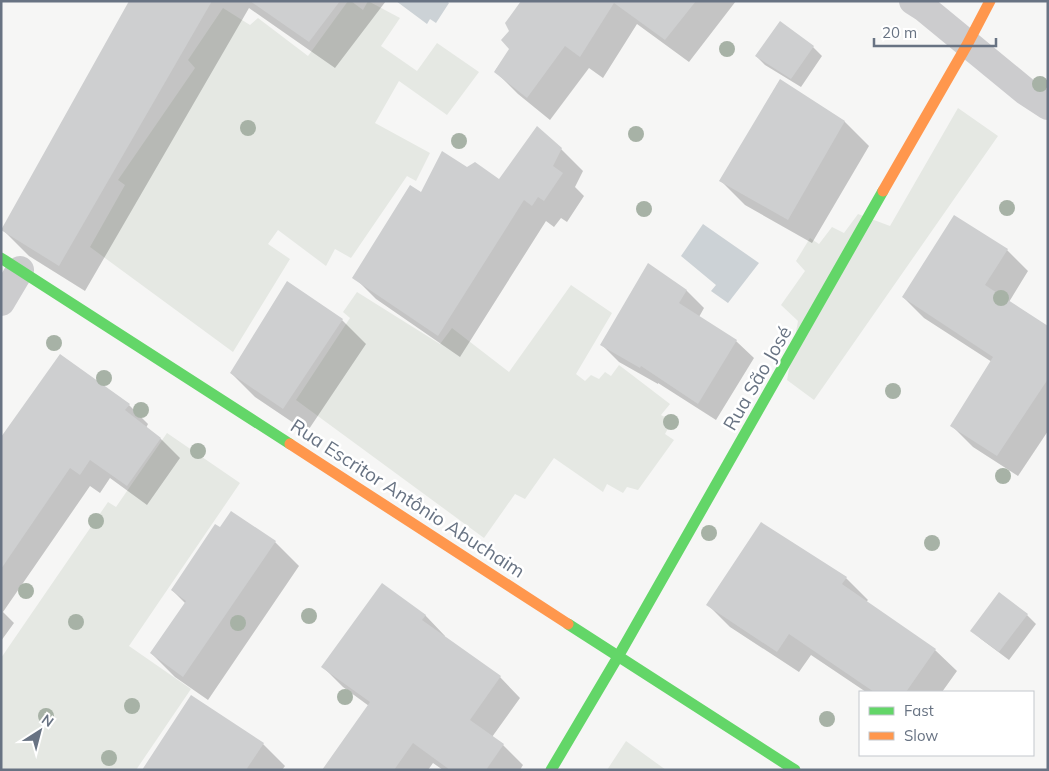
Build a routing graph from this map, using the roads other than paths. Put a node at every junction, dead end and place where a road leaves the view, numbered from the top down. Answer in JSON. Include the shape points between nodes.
{"nodes":[{"id":1,"x":913,"y":1,"type":"edge"},
{"id":2,"x":990,"y":1,"type":"edge"},
{"id":3,"x":968,"y":45,"type":"junction"},
{"id":4,"x":1048,"y":106,"type":"edge"},
{"id":5,"x":10,"y":264,"type":"edge"},
{"id":6,"x":1,"y":302,"type":"edge"},
{"id":7,"x":619,"y":655,"type":"junction"},
{"id":8,"x":551,"y":770,"type":"edge"},
{"id":9,"x":796,"y":770,"type":"edge"}],
"edges":[{"from":1,"to":3,"type":"street"},
{"from":2,"to":3,"type":"street","name":"Rua São José"},
{"from":3,"to":4,"type":"street"},
{"from":3,"to":7,"type":"street","name":"Rua São José"},
{"from":5,"to":6,"type":"street"},
{"from":5,"to":7,"type":"street","name":"Rua Escritor Antônio Abuchaim"},
{"from":7,"to":8,"type":"street","name":"Rua São José"},
{"from":7,"to":9,"type":"street","name":"Rua Escritor Antônio Abuchaim"}]}
